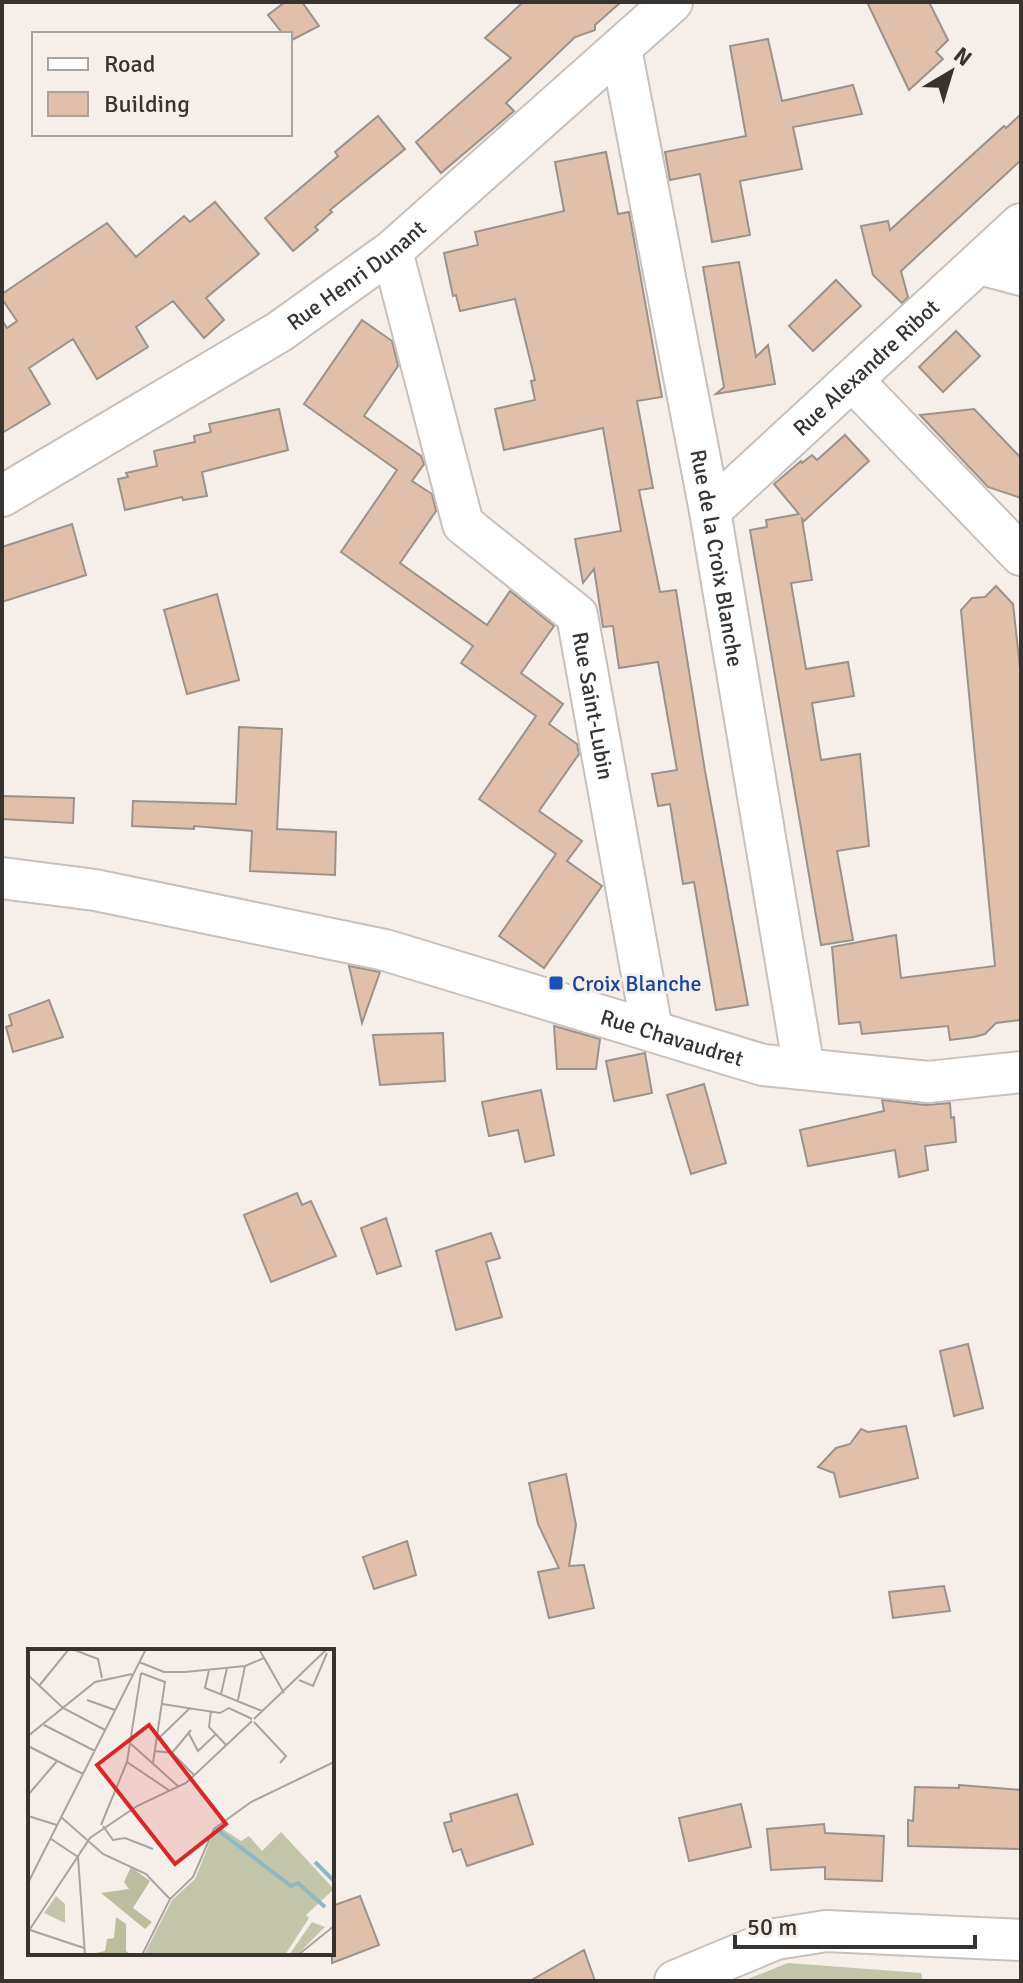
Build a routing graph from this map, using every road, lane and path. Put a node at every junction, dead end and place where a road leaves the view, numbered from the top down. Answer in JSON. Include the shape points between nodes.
{"nodes":[{"id":1,"x":672,"y":2,"type":"edge"},
{"id":2,"x":621,"y":49,"type":"junction"},
{"id":3,"x":1021,"y":224,"type":"edge"},
{"id":4,"x":392,"y":251,"type":"junction"},
{"id":5,"x":979,"y":264,"type":"junction"},
{"id":6,"x":1021,"y":275,"type":"edge"},
{"id":7,"x":853,"y":381,"type":"junction"},
{"id":8,"x":2,"y":496,"type":"edge"},
{"id":9,"x":710,"y":511,"type":"junction"},
{"id":10,"x":1021,"y":555,"type":"edge"},
{"id":11,"x":2,"y":878,"type":"edge"},
{"id":12,"x":652,"y":1030,"type":"junction"},
{"id":13,"x":804,"y":1069,"type":"junction"},
{"id":14,"x":1021,"y":1072,"type":"edge"},
{"id":15,"x":1021,"y":1940,"type":"edge"},
{"id":16,"x":675,"y":1981,"type":"edge"}],
"edges":[{"from":1,"to":2,"type":"street","name":"Rue Henri Dunant"},
{"from":2,"to":4,"type":"street","name":"Rue Henri Dunant"},
{"from":2,"to":9,"type":"street","name":"Rue de la Croix Blanche"},
{"from":3,"to":5,"type":"street","name":"Rue Alexandre Ribot"},
{"from":4,"to":8,"type":"street","name":"Rue Henri Dunant","via":[[279,332]]},
{"from":4,"to":12,"type":"street","name":"Rue Saint-Lubin","via":[[463,524],[577,615]]},
{"from":5,"to":6,"type":"street"},
{"from":5,"to":7,"type":"street","name":"Rue Alexandre Ribot"},
{"from":7,"to":9,"type":"street","name":"Rue Alexandre Ribot"},
{"from":7,"to":10,"type":"street"},
{"from":9,"to":13,"type":"street","name":"Rue de la Croix Blanche"},
{"from":11,"to":12,"type":"street","name":"Rue Chavaudret","via":[[95,890],[385,950]]},
{"from":12,"to":13,"type":"street","name":"Rue Chavaudret","via":[[763,1065]]},
{"from":13,"to":14,"type":"street","name":"Rue Chavaudret","via":[[928,1082]]},
{"from":15,"to":16,"type":"street","via":[[826,1931],[776,1939]]}]}
